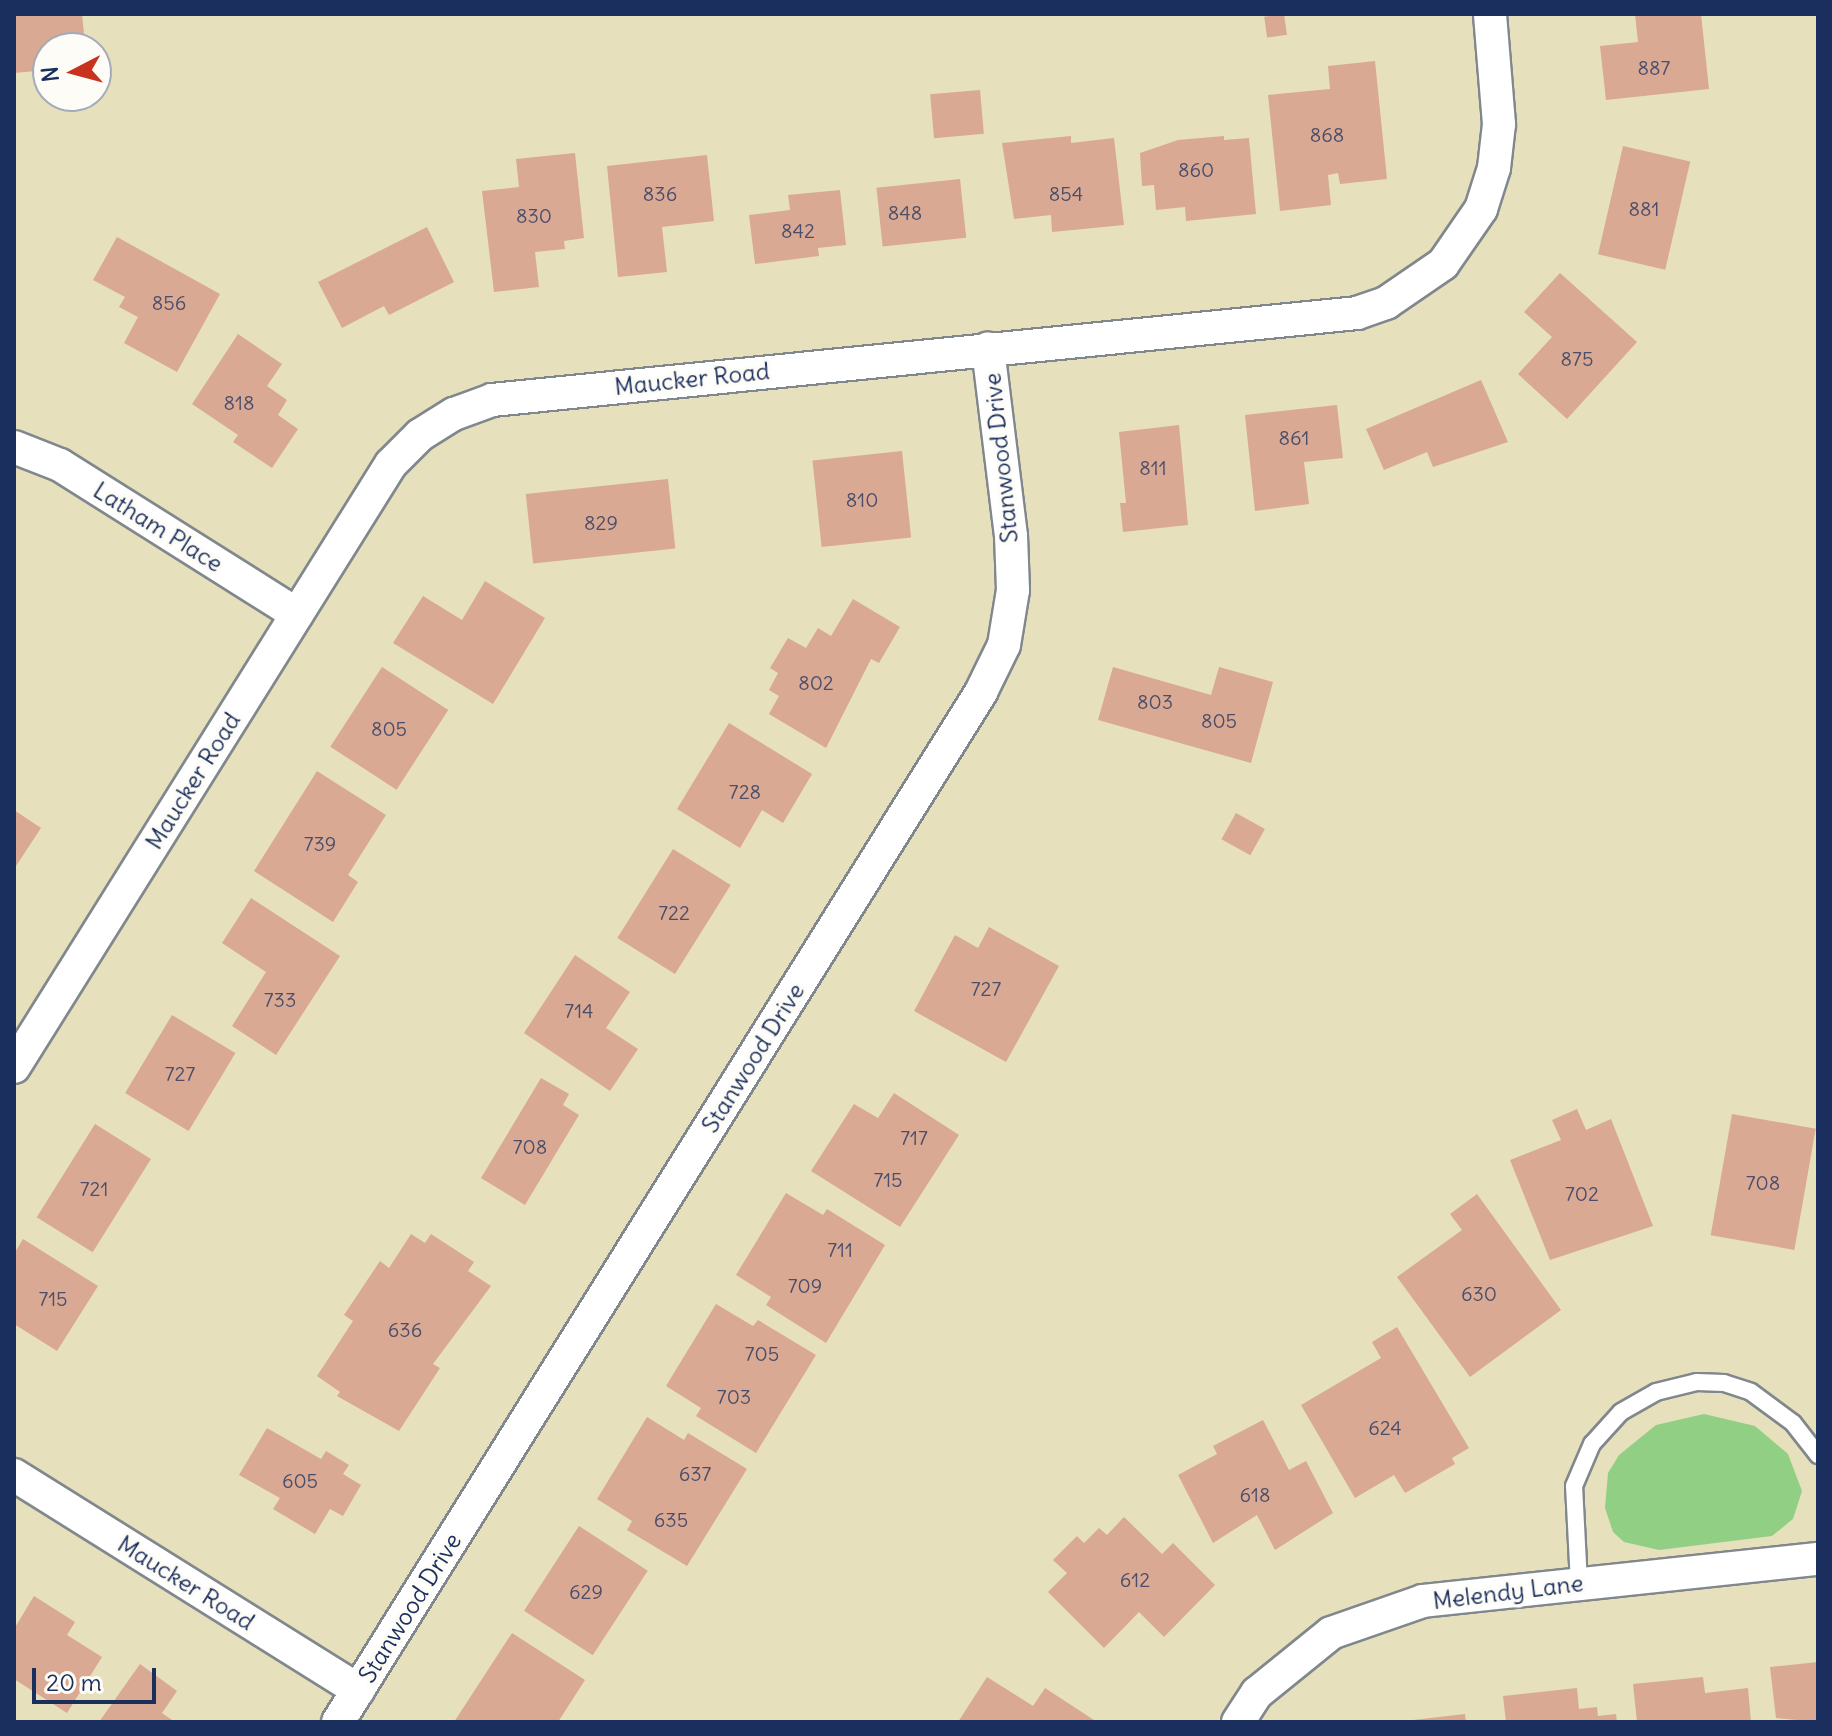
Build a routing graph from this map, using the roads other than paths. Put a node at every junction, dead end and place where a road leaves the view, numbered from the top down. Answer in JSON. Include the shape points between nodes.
{"nodes":[{"id":1,"x":1490,"y":14,"type":"edge"},
{"id":2,"x":988,"y":348,"type":"junction"},
{"id":3,"x":14,"y":447,"type":"edge"},
{"id":4,"x":297,"y":614,"type":"junction"},
{"id":5,"x":14,"y":1067,"type":"edge"},
{"id":6,"x":1818,"y":1455,"type":"edge"},
{"id":7,"x":14,"y":1475,"type":"edge"},
{"id":8,"x":1818,"y":1559,"type":"edge"},
{"id":9,"x":1579,"y":1584,"type":"junction"},
{"id":10,"x":358,"y":1690,"type":"junction"},
{"id":11,"x":338,"y":1722,"type":"edge"},
{"id":12,"x":1238,"y":1722,"type":"edge"}],
"edges":[{"from":1,"to":2,"type":"street","name":"Maucker Road","via":[[1498,101],[1494,168],[1464,238],[1416,286],[1357,313]]},
{"from":2,"to":4,"type":"street","name":"Maucker Road","via":[[492,400],[454,414],[420,435],[391,464]]},
{"from":2,"to":10,"type":"street","name":"Stanwood Drive","via":[[1011,536],[1013,590],[1004,645],[973,706]]},
{"from":3,"to":4,"type":"street","name":"Latham Place","via":[[60,465]]},
{"from":4,"to":5,"type":"street","name":"Maucker Road"},
{"from":6,"to":9,"type":"lane","via":[[1793,1423],[1751,1392],[1697,1382],[1656,1392],[1621,1412],[1592,1444],[1574,1486]]},
{"from":7,"to":10,"type":"street","name":"Maucker Road"},
{"from":8,"to":9,"type":"street","name":"Melendy Lane"},
{"from":9,"to":12,"type":"street","name":"Melendy Lane","via":[[1423,1601],[1331,1633],[1257,1693]]},
{"from":10,"to":11,"type":"street","name":"Stanwood Drive"}]}
